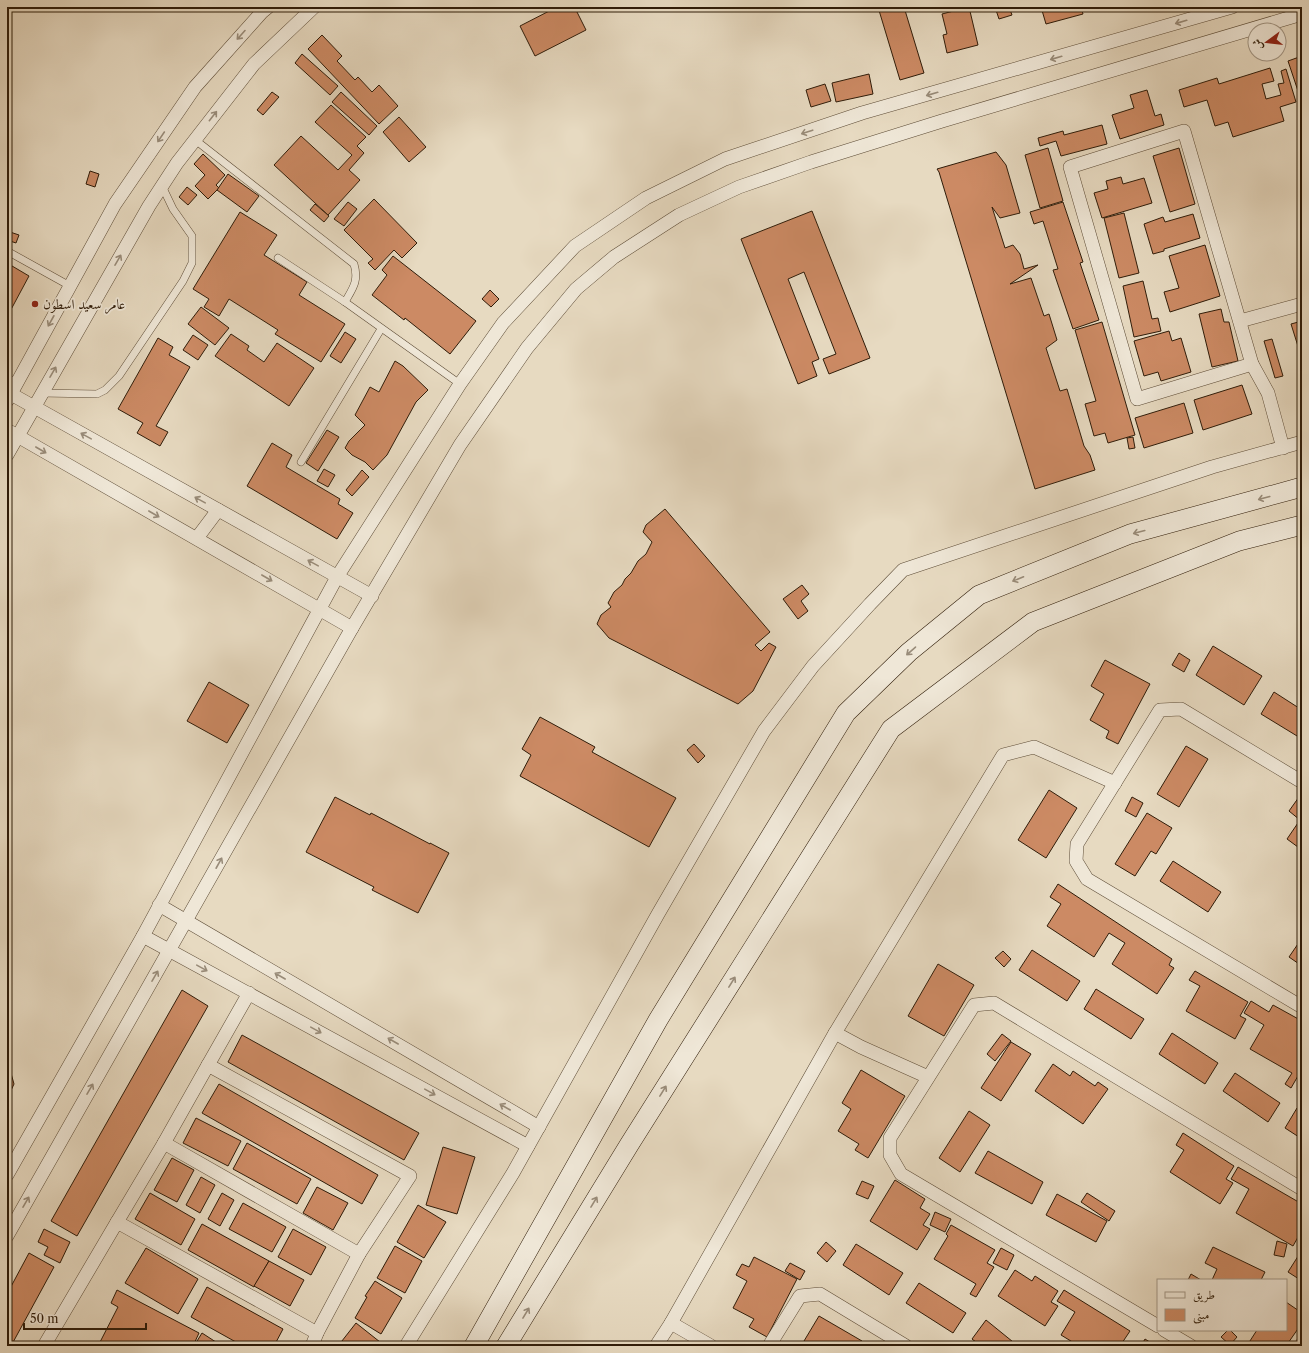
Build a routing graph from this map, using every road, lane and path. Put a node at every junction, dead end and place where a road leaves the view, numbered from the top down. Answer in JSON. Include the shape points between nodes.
{"nodes":[{"id":1,"x":268,"y":7,"type":"edge"},
{"id":2,"x":314,"y":7,"type":"edge"},
{"id":3,"x":1232,"y":7,"type":"edge"},
{"id":4,"x":1302,"y":14,"type":"edge"},
{"id":5,"x":194,"y":139,"type":"junction"},
{"id":6,"x":162,"y":186,"type":"junction"},
{"id":7,"x":7,"y":251,"type":"edge"},
{"id":8,"x":278,"y":258,"type":"dead end"},
{"id":9,"x":70,"y":286,"type":"junction"},
{"id":10,"x":345,"y":302,"type":"junction"},
{"id":11,"x":1302,"y":304,"type":"edge"},
{"id":12,"x":1240,"y":322,"type":"junction"},
{"id":13,"x":381,"y":329,"type":"junction"},
{"id":14,"x":1252,"y":364,"type":"junction"},
{"id":15,"x":460,"y":384,"type":"junction"},
{"id":16,"x":10,"y":389,"type":"edge"},
{"id":17,"x":41,"y":393,"type":"junction"},
{"id":18,"x":33,"y":407,"type":"junction"},
{"id":19,"x":12,"y":433,"type":"edge"},
{"id":20,"x":1302,"y":442,"type":"edge"},
{"id":21,"x":1283,"y":448,"type":"junction"},
{"id":22,"x":7,"y":455,"type":"edge"},
{"id":23,"x":301,"y":462,"type":"dead end"},
{"id":24,"x":1302,"y":487,"type":"edge"},
{"id":25,"x":218,"y":510,"type":"junction"},
{"id":26,"x":1302,"y":525,"type":"edge"},
{"id":27,"x":197,"y":538,"type":"junction"},
{"id":28,"x":336,"y":576,"type":"junction"},
{"id":29,"x":372,"y":596,"type":"junction"},
{"id":30,"x":320,"y":608,"type":"junction"},
{"id":31,"x":352,"y":628,"type":"junction"},
{"id":32,"x":1302,"y":782,"type":"edge"},
{"id":33,"x":1115,"y":783,"type":"junction"},
{"id":34,"x":159,"y":905,"type":"junction"},
{"id":35,"x":186,"y":920,"type":"junction"},
{"id":36,"x":143,"y":936,"type":"junction"},
{"id":37,"x":169,"y":950,"type":"junction"},
{"id":38,"x":248,"y":993,"type":"junction"},
{"id":39,"x":1302,"y":1007,"type":"edge"},
{"id":40,"x":835,"y":1034,"type":"junction"},
{"id":41,"x":208,"y":1065,"type":"junction"},
{"id":42,"x":928,"y":1077,"type":"junction"},
{"id":43,"x":538,"y":1127,"type":"junction"},
{"id":44,"x":164,"y":1144,"type":"junction"},
{"id":45,"x":528,"y":1146,"type":"junction"},
{"id":46,"x":7,"y":1175,"type":"edge"},
{"id":47,"x":1302,"y":1189,"type":"edge"},
{"id":48,"x":117,"y":1222,"type":"junction"},
{"id":49,"x":7,"y":1236,"type":"edge"},
{"id":50,"x":359,"y":1254,"type":"junction"},
{"id":51,"x":671,"y":1323,"type":"junction"},
{"id":52,"x":1157,"y":1325,"type":"edge"},
{"id":53,"x":1166,"y":1331,"type":"edge"},
{"id":54,"x":317,"y":1333,"type":"junction"},
{"id":55,"x":44,"y":1346,"type":"edge"},
{"id":56,"x":312,"y":1346,"type":"edge"},
{"id":57,"x":406,"y":1346,"type":"edge"},
{"id":58,"x":474,"y":1346,"type":"edge"},
{"id":59,"x":506,"y":1346,"type":"edge"},
{"id":60,"x":656,"y":1346,"type":"edge"},
{"id":61,"x":711,"y":1346,"type":"edge"},
{"id":62,"x":769,"y":1346,"type":"edge"},
{"id":63,"x":906,"y":1346,"type":"edge"},
{"id":64,"x":1191,"y":1346,"type":"edge"}],
"edges":[{"from":1,"to":9,"type":"street","one_way":true,"via":[[195,87],[115,204]]},
{"from":5,"to":2,"type":"street","one_way":true,"via":[[254,64]]},
{"from":3,"to":15,"type":"street","one_way":true,"via":[[862,114],[725,159],[665,188],[575,246],[503,323]]},
{"from":4,"to":29,"type":"street","via":[[811,162],[738,187],[679,215],[614,257],[576,290],[527,348],[460,445]]},
{"from":5,"to":6,"type":"street"},
{"from":5,"to":10,"type":"lane","via":[[354,264],[356,283]]},
{"from":17,"to":6,"type":"street","one_way":true},
{"from":6,"to":17,"type":"lane","via":[[173,209],[192,236],[192,263],[183,280],[119,376],[105,390],[97,394]]},
{"from":7,"to":9,"type":"lane"},
{"from":8,"to":10,"type":"lane"},
{"from":9,"to":16,"type":"street","one_way":true},
{"from":10,"to":13,"type":"lane"},
{"from":11,"to":12,"type":"street"},
{"from":12,"to":14,"type":"street"},
{"from":12,"to":14,"type":"street","via":[[1184,131],[1070,167],[1137,399]]},
{"from":13,"to":15,"type":"lane"},
{"from":13,"to":23,"type":"lane"},
{"from":14,"to":21,"type":"street","via":[[1268,393]]},
{"from":15,"to":28,"type":"street"},
{"from":16,"to":18,"type":"street"},
{"from":17,"to":18,"type":"street"},
{"from":18,"to":19,"type":"street"},
{"from":25,"to":18,"type":"street","one_way":true},
{"from":19,"to":22,"type":"street"},
{"from":19,"to":27,"type":"street","one_way":true},
{"from":20,"to":21,"type":"street"},
{"from":21,"to":43,"type":"street","via":[[1212,467],[903,570],[813,666],[764,731]]},
{"from":24,"to":58,"type":"street","one_way":true,"via":[[1130,534],[979,595],[909,652],[846,713],[658,1020]]},
{"from":25,"to":27,"type":"street"},
{"from":28,"to":25,"type":"street","one_way":true},
{"from":59,"to":26,"type":"street","one_way":true,"via":[[633,1138],[891,729],[1033,622],[1239,541]]},
{"from":27,"to":30,"type":"street","one_way":true},
{"from":28,"to":29,"type":"street"},
{"from":28,"to":30,"type":"street"},
{"from":29,"to":31,"type":"street"},
{"from":30,"to":31,"type":"street"},
{"from":30,"to":34,"type":"street"},
{"from":35,"to":31,"type":"street","one_way":true},
{"from":32,"to":33,"type":"street","via":[[1181,709],[1160,710]]},
{"from":33,"to":39,"type":"street","via":[[1077,844],[1076,861],[1087,879]]},
{"from":33,"to":40,"type":"street","via":[[1034,747],[1003,755]]},
{"from":34,"to":35,"type":"street"},
{"from":34,"to":36,"type":"street"},
{"from":35,"to":37,"type":"street"},
{"from":43,"to":35,"type":"street","one_way":true},
{"from":36,"to":37,"type":"street"},
{"from":36,"to":46,"type":"street"},
{"from":37,"to":38,"type":"street","one_way":true},
{"from":49,"to":37,"type":"street","one_way":true},
{"from":38,"to":41,"type":"street"},
{"from":38,"to":45,"type":"street","one_way":true},
{"from":40,"to":42,"type":"street"},
{"from":40,"to":51,"type":"street"},
{"from":41,"to":44,"type":"street"},
{"from":41,"to":50,"type":"street","via":[[410,1176]]},
{"from":42,"to":47,"type":"street","via":[[974,1004],[994,1003]]},
{"from":42,"to":52,"type":"street","via":[[890,1138],[890,1155],[901,1174]]},
{"from":43,"to":45,"type":"street"},
{"from":44,"to":48,"type":"street"},
{"from":44,"to":50,"type":"street"},
{"from":45,"to":57,"type":"street"},
{"from":48,"to":54,"type":"street"},
{"from":48,"to":55,"type":"street"},
{"from":50,"to":54,"type":"street"},
{"from":51,"to":60,"type":"street"},
{"from":51,"to":61,"type":"street"},
{"from":53,"to":64,"type":"street"},
{"from":54,"to":56,"type":"street"},
{"from":62,"to":63,"type":"street","via":[[800,1296],[820,1294]]}]}
